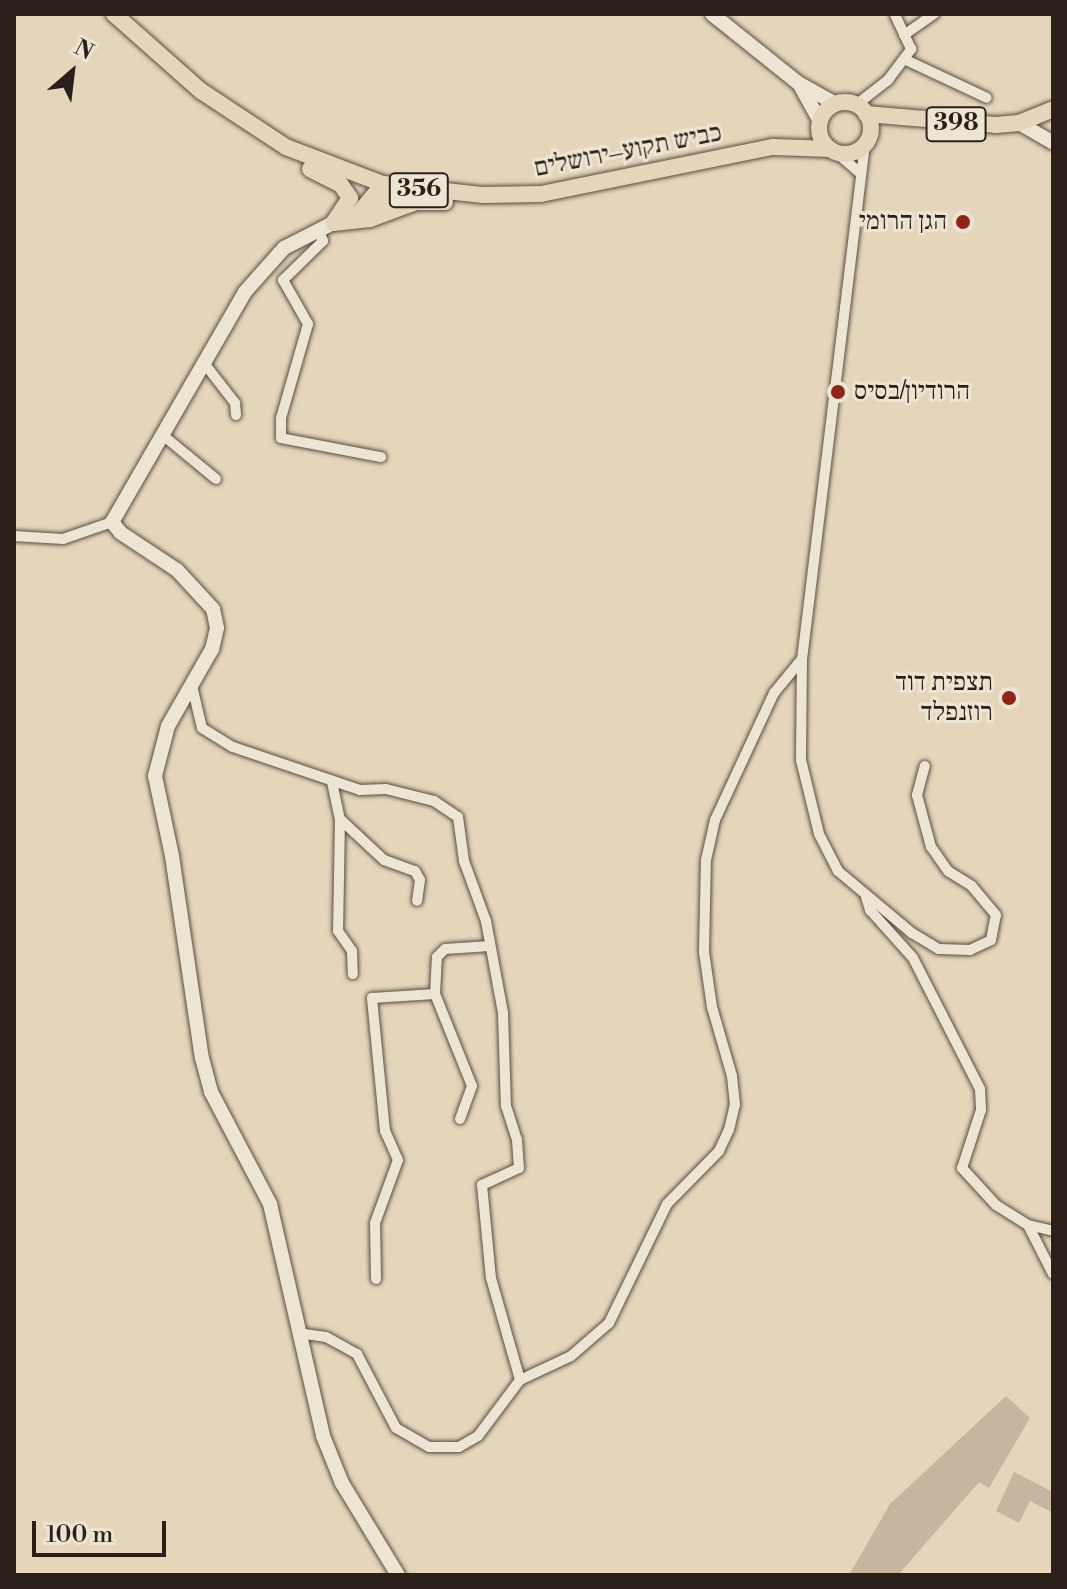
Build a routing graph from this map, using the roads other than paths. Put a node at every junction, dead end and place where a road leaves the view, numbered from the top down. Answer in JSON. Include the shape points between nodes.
{"nodes":[{"id":1,"x":114,"y":14,"type":"edge"},
{"id":2,"x":712,"y":14,"type":"edge"},
{"id":3,"x":895,"y":14,"type":"edge"},
{"id":4,"x":934,"y":14,"type":"edge"},
{"id":5,"x":904,"y":35,"type":"junction"},
{"id":6,"x":906,"y":60,"type":"junction"},
{"id":7,"x":798,"y":83,"type":"junction"},
{"id":8,"x":201,"y":91,"type":"junction"},
{"id":9,"x":987,"y":98,"type":"dead end"},
{"id":10,"x":836,"y":104,"type":"junction"},
{"id":11,"x":861,"y":109,"type":"junction"},
{"id":12,"x":1053,"y":109,"type":"edge"},
{"id":13,"x":893,"y":119,"type":"junction"},
{"id":14,"x":820,"y":121,"type":"junction"},
{"id":15,"x":1019,"y":123,"type":"junction"},
{"id":16,"x":868,"y":138,"type":"junction"},
{"id":17,"x":1053,"y":143,"type":"edge"},
{"id":18,"x":773,"y":147,"type":"junction"},
{"id":19,"x":833,"y":151,"type":"junction"},
{"id":20,"x":858,"y":171,"type":"junction"},
{"id":21,"x":383,"y":184,"type":"junction"},
{"id":22,"x":519,"y":195,"type":"junction"},
{"id":23,"x":370,"y":219,"type":"junction"},
{"id":24,"x":326,"y":226,"type":"junction"},
{"id":25,"x":204,"y":363,"type":"junction"},
{"id":26,"x":236,"y":415,"type":"dead end"},
{"id":27,"x":165,"y":437,"type":"junction"},
{"id":28,"x":381,"y":457,"type":"dead end"},
{"id":29,"x":216,"y":479,"type":"dead end"},
{"id":30,"x":112,"y":522,"type":"junction"},
{"id":31,"x":14,"y":536,"type":"edge"},
{"id":32,"x":802,"y":659,"type":"junction"},
{"id":33,"x":192,"y":686,"type":"junction"},
{"id":34,"x":925,"y":766,"type":"dead end"},
{"id":35,"x":332,"y":782,"type":"junction"},
{"id":36,"x":340,"y":819,"type":"junction"},
{"id":37,"x":865,"y":895,"type":"junction"},
{"id":38,"x":417,"y":901,"type":"dead end"},
{"id":39,"x":490,"y":946,"type":"junction"},
{"id":40,"x":353,"y":974,"type":"dead end"},
{"id":41,"x":435,"y":994,"type":"junction"},
{"id":42,"x":460,"y":1119,"type":"dead end"},
{"id":43,"x":1028,"y":1225,"type":"junction"},
{"id":44,"x":1053,"y":1231,"type":"edge"},
{"id":45,"x":1053,"y":1274,"type":"edge"},
{"id":46,"x":376,"y":1279,"type":"dead end"},
{"id":47,"x":298,"y":1333,"type":"junction"},
{"id":48,"x":520,"y":1380,"type":"junction"},
{"id":49,"x":398,"y":1575,"type":"edge"}],
"edges":[{"from":1,"to":8,"type":"main road","name":"כביש תקוע–ירושלים","number":"356"},
{"from":2,"to":7,"type":"main road"},
{"from":3,"to":5,"type":"street"},
{"from":4,"to":5,"type":"street"},
{"from":5,"to":6,"type":"street","via":[[911,49]]},
{"from":6,"to":9,"type":"street"},
{"from":6,"to":11,"type":"street"},
{"from":7,"to":10,"type":"main road"},
{"from":7,"to":14,"type":"main road"},
{"from":8,"to":21,"type":"main road","name":"כביש תקוע–ירושלים","number":"356","via":[[286,147]]},
{"from":8,"to":24,"type":"main road","via":[[210,109],[341,185],[350,198]]},
{"from":10,"to":11,"type":"main road"},
{"from":10,"to":14,"type":"main road"},
{"from":11,"to":13,"type":"main road","number":"398"},
{"from":11,"to":16,"type":"main road"},
{"from":12,"to":15,"type":"main road","number":"398"},
{"from":13,"to":15,"type":"main road","number":"398"},
{"from":13,"to":16,"type":"main road","number":"398"},
{"from":14,"to":18,"type":"main road","name":"כביש תקוע–ירושלים","number":"356","via":[[810,132]]},
{"from":14,"to":19,"type":"main road","via":[[820,135]]},
{"from":15,"to":17,"type":"main road"},
{"from":16,"to":19,"type":"main road","via":[[853,153]]},
{"from":16,"to":20,"type":"street"},
{"from":18,"to":19,"type":"main road","name":"כביש תקוע–ירושלים","number":"356"},
{"from":18,"to":22,"type":"main road","name":"כביש תקוע–ירושלים","number":"356","via":[[599,186]]},
{"from":19,"to":20,"type":"street"},
{"from":20,"to":32,"type":"street","via":[[835,423]]},
{"from":21,"to":22,"type":"main road","name":"כביש תקוע–ירושלים","number":"356"},
{"from":21,"to":23,"type":"main road","via":[[384,196]]},
{"from":21,"to":24,"type":"main road","via":[[359,213]]},
{"from":22,"to":23,"type":"main road","via":[[502,203],[416,202]]},
{"from":23,"to":24,"type":"main road"},
{"from":24,"to":25,"type":"main road","via":[[284,248],[267,265],[222,323]]},
{"from":24,"to":28,"type":"street","via":[[323,241],[283,280],[308,324],[281,418],[281,438]]},
{"from":25,"to":26,"type":"street","via":[[235,403]]},
{"from":25,"to":27,"type":"main road"},
{"from":27,"to":29,"type":"street"},
{"from":27,"to":30,"type":"main road"},
{"from":30,"to":31,"type":"street","via":[[63,539]]},
{"from":30,"to":33,"type":"main road","via":[[177,570],[213,609],[217,628]]},
{"from":32,"to":37,"type":"street","via":[[805,790],[838,871]]},
{"from":32,"to":48,"type":"street","via":[[774,693],[715,820],[706,860],[704,952],[712,1007],[732,1076],[735,1105],[729,1130],[719,1151],[667,1204],[609,1323],[571,1356]]},
{"from":33,"to":35,"type":"street","via":[[202,728],[209,736]]},
{"from":33,"to":47,"type":"main road","via":[[158,752],[159,806],[172,856],[205,1070],[211,1092],[270,1204]]},
{"from":34,"to":37,"type":"street","via":[[917,795],[931,847],[948,871],[986,900],[996,915],[997,933],[970,950],[939,949]]},
{"from":35,"to":36,"type":"street"},
{"from":35,"to":39,"type":"street","via":[[434,801],[458,817],[464,861]]},
{"from":36,"to":38,"type":"street","via":[[384,860],[415,871],[420,880]]},
{"from":36,"to":40,"type":"street","via":[[338,931],[352,951]]},
{"from":37,"to":43,"type":"street","via":[[870,910],[913,958],[980,1089],[978,1120],[962,1168],[996,1205]]},
{"from":39,"to":41,"type":"street","via":[[445,949],[437,957]]},
{"from":39,"to":48,"type":"street","via":[[503,1013],[506,1106],[519,1168],[482,1185],[493,1292]]},
{"from":41,"to":42,"type":"street","via":[[472,1086]]},
{"from":41,"to":46,"type":"street","via":[[372,998],[385,1131],[398,1160],[375,1223]]},
{"from":43,"to":44,"type":"street"},
{"from":43,"to":45,"type":"street"},
{"from":47,"to":48,"type":"street","via":[[326,1337],[357,1354],[396,1428],[429,1447],[459,1447],[478,1436]]},
{"from":47,"to":49,"type":"main road","via":[[342,1483]]}]}
